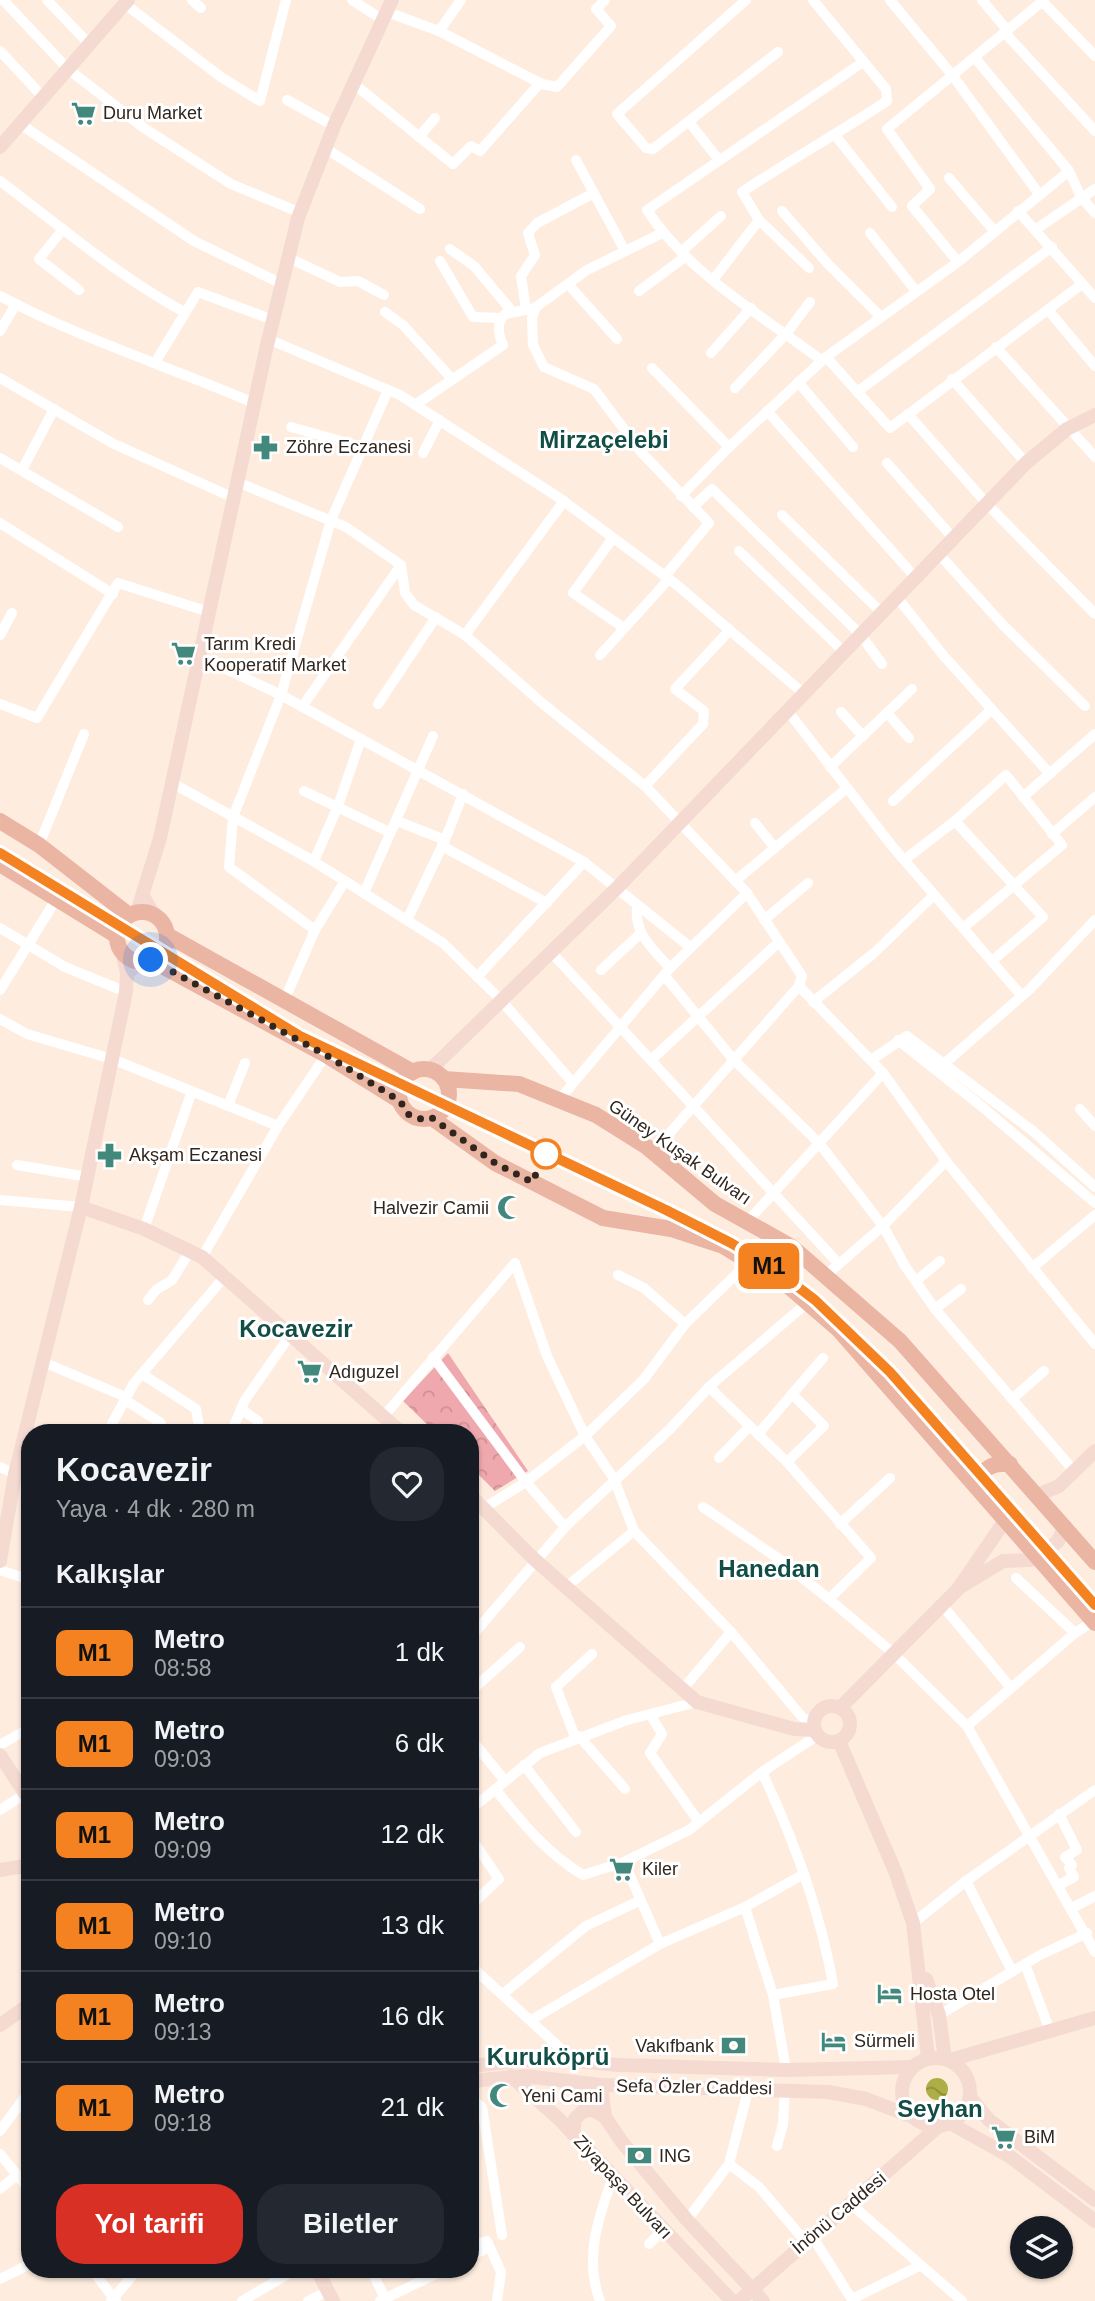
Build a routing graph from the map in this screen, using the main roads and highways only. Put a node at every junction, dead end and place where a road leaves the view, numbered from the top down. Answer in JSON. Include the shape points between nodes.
{"nodes":[{"id":1,"x":127,"y":2,"type":"edge"},
{"id":2,"x":387,"y":11,"type":"edge"},
{"id":3,"x":0,"y":147,"type":"edge"},
{"id":4,"x":1095,"y":415,"type":"edge"},
{"id":5,"x":0,"y":821,"type":"edge"},
{"id":6,"x":0,"y":864,"type":"edge"},
{"id":7,"x":141,"y":910,"type":"junction"},
{"id":8,"x":167,"y":934,"type":"junction"},
{"id":9,"x":120,"y":944,"type":"junction"},
{"id":10,"x":147,"y":960,"type":"junction"},
{"id":11,"x":127,"y":973,"type":"junction"},
{"id":12,"x":430,"y":1070,"type":"junction"},
{"id":13,"x":413,"y":1072,"type":"junction"},
{"id":14,"x":444,"y":1079,"type":"junction"},
{"id":15,"x":400,"y":1101,"type":"junction"},
{"id":16,"x":432,"y":1118,"type":"junction"},
{"id":17,"x":81,"y":1207,"type":"junction"},
{"id":18,"x":28,"y":1424,"type":"edge"},
{"id":19,"x":392,"y":1424,"type":"edge"},
{"id":20,"x":21,"y":1450,"type":"edge"},
{"id":21,"x":1095,"y":1451,"type":"edge"},
{"id":22,"x":1010,"y":1464,"type":"junction"},
{"id":23,"x":977,"y":1485,"type":"junction"},
{"id":24,"x":1043,"y":1501,"type":"junction"},
{"id":25,"x":479,"y":1504,"type":"edge"},
{"id":26,"x":5,"y":1506,"type":"edge"},
{"id":27,"x":1006,"y":1519,"type":"junction"},
{"id":28,"x":1065,"y":1526,"type":"junction"},
{"id":29,"x":1038,"y":1557,"type":"junction"},
{"id":30,"x":0,"y":1561,"type":"edge"},
{"id":31,"x":1095,"y":1562,"type":"edge"},
{"id":32,"x":958,"y":1589,"type":"junction"},
{"id":33,"x":1094,"y":1622,"type":"edge"},
{"id":34,"x":841,"y":1708,"type":"junction"},
{"id":35,"x":816,"y":1730,"type":"junction"},
{"id":36,"x":839,"y":1741,"type":"junction"},
{"id":37,"x":0,"y":1755,"type":"edge"},
{"id":38,"x":21,"y":1786,"type":"edge"},
{"id":39,"x":21,"y":1865,"type":"edge"},
{"id":40,"x":0,"y":1870,"type":"edge"},
{"id":41,"x":918,"y":1961,"type":"junction"},
{"id":42,"x":21,"y":2010,"type":"edge"},
{"id":43,"x":1095,"y":2018,"type":"edge"},
{"id":44,"x":0,"y":2025,"type":"edge"},
{"id":45,"x":928,"y":2058,"type":"junction"},
{"id":46,"x":948,"y":2059,"type":"junction"},
{"id":47,"x":479,"y":2065,"type":"edge"},
{"id":48,"x":912,"y":2067,"type":"junction"},
{"id":49,"x":511,"y":2076,"type":"junction"},
{"id":50,"x":479,"y":2080,"type":"edge"},
{"id":51,"x":601,"y":2085,"type":"junction"},
{"id":52,"x":970,"y":2097,"type":"junction"},
{"id":53,"x":605,"y":2117,"type":"junction"},
{"id":54,"x":913,"y":2117,"type":"junction"},
{"id":55,"x":945,"y":2125,"type":"junction"},
{"id":56,"x":573,"y":2134,"type":"junction"},
{"id":57,"x":1095,"y":2200,"type":"edge"},
{"id":58,"x":1095,"y":2221,"type":"edge"},
{"id":59,"x":321,"y":2278,"type":"edge"},
{"id":60,"x":752,"y":2288,"type":"junction"},
{"id":61,"x":331,"y":2296,"type":"edge"},
{"id":62,"x":732,"y":2301,"type":"edge"},
{"id":63,"x":739,"y":2301,"type":"edge"},
{"id":64,"x":763,"y":2301,"type":"edge"}],
"edges":[{"from":1,"to":3,"type":"main road"},
{"from":2,"to":7,"type":"main road","via":[[334,126],[301,213],[268,339]]},
{"from":4,"to":12,"type":"main road","via":[[1067,429],[1026,463],[681,823]]},
{"from":5,"to":7,"type":"main road"},
{"from":6,"to":9,"type":"main road"},
{"from":7,"to":8,"type":"main road","via":[[165,926]]},
{"from":7,"to":9,"type":"main road","via":[[119,928]]},
{"from":8,"to":10,"type":"main road","via":[[163,950]]},
{"from":8,"to":13,"type":"main road"},
{"from":9,"to":10,"type":"main road","via":[[135,960]]},
{"from":9,"to":11,"type":"main road"},
{"from":10,"to":11,"type":"main road"},
{"from":10,"to":15,"type":"main road","via":[[326,1055]]},
{"from":11,"to":17,"type":"main road"},
{"from":12,"to":13,"type":"main road"},
{"from":12,"to":14,"type":"main road"},
{"from":13,"to":15,"type":"main road","via":[[401,1084]]},
{"from":14,"to":16,"type":"main road","via":[[448,1101]]},
{"from":14,"to":22,"type":"main road","name":"Güney Kuşak Bulvarı","via":[[519,1084],[596,1115],[653,1152],[715,1204],[792,1247],[900,1341]]},
{"from":15,"to":16,"type":"main road","via":[[409,1115]]},
{"from":16,"to":23,"type":"main road","via":[[495,1163],[603,1218],[671,1228],[723,1246],[788,1286],[839,1330]]},
{"from":17,"to":18,"type":"main road"},
{"from":17,"to":19,"type":"main road","via":[[196,1254],[226,1275]]},
{"from":20,"to":26,"type":"main road"},
{"from":21,"to":24,"type":"main road"},
{"from":22,"to":23,"type":"main road","via":[[989,1466]]},
{"from":22,"to":24,"type":"main road","name":"Güney Kuşak Bulvarı"},
{"from":23,"to":27,"type":"main road"},
{"from":24,"to":28,"type":"main road","name":"Güney Kuşak Bulvarı"},
{"from":25,"to":35,"type":"main road","via":[[534,1559],[697,1702],[794,1729]]},
{"from":26,"to":30,"type":"main road"},
{"from":27,"to":29,"type":"main road"},
{"from":27,"to":32,"type":"main road"},
{"from":28,"to":29,"type":"main road","via":[[1058,1541]]},
{"from":28,"to":31,"type":"main road","name":"Güney Kuşak Bulvarı"},
{"from":29,"to":32,"type":"main road","via":[[1003,1561]]},
{"from":29,"to":33,"type":"main road"},
{"from":32,"to":34,"type":"main road"},
{"from":34,"to":35,"type":"main road","via":[[823,1709]]},
{"from":34,"to":36,"type":"main road","via":[[850,1723],[848,1734]]},
{"from":35,"to":36,"type":"main road","via":[[827,1742]]},
{"from":36,"to":41,"type":"main road","via":[[895,1871],[912,1923]]},
{"from":37,"to":38,"type":"main road"},
{"from":39,"to":40,"type":"main road"},
{"from":41,"to":45,"type":"main road"},
{"from":41,"to":46,"type":"main road","via":[[939,2015]]},
{"from":42,"to":44,"type":"main road"},
{"from":43,"to":46,"type":"main road"},
{"from":45,"to":46,"type":"main road"},
{"from":45,"to":48,"type":"main road"},
{"from":46,"to":52,"type":"main road","via":[[967,2075]]},
{"from":47,"to":48,"type":"main road","name":"Sefa Özler Caddesi","via":[[572,2059],[618,2065],[786,2070]]},
{"from":48,"to":54,"type":"main road","via":[[901,2092]]},
{"from":49,"to":50,"type":"main road","name":"Sefa Özler Caddesi"},
{"from":49,"to":51,"type":"main road","name":"Sefa Özler Caddesi"},
{"from":49,"to":56,"type":"main road","name":"Ziyapaşa Bulvarı"},
{"from":51,"to":53,"type":"main road","name":"Ziyapaşa Bulvarı"},
{"from":51,"to":54,"type":"main road","name":"Sefa Özler Caddesi","via":[[828,2092],[866,2099]]},
{"from":52,"to":55,"type":"main road","via":[[960,2117]]},
{"from":52,"to":57,"type":"main road","via":[[989,2120]]},
{"from":53,"to":56,"type":"main road","via":[[593,2110],[583,2111],[575,2119]]},
{"from":53,"to":60,"type":"main road","name":"Ziyapaşa Bulvarı","via":[[687,2220]]},
{"from":54,"to":55,"type":"main road","via":[[928,2125]]},
{"from":55,"to":58,"type":"main road","via":[[1009,2156]]},
{"from":55,"to":60,"type":"main road","name":"İnönü Caddesi"},
{"from":56,"to":62,"type":"main road","name":"Ziyapaşa Bulvarı"},
{"from":59,"to":61,"type":"main road"},
{"from":60,"to":63,"type":"main road","name":"İnönü Caddesi"},
{"from":60,"to":64,"type":"main road","name":"Ziyapaşa Bulvarı"}]}
